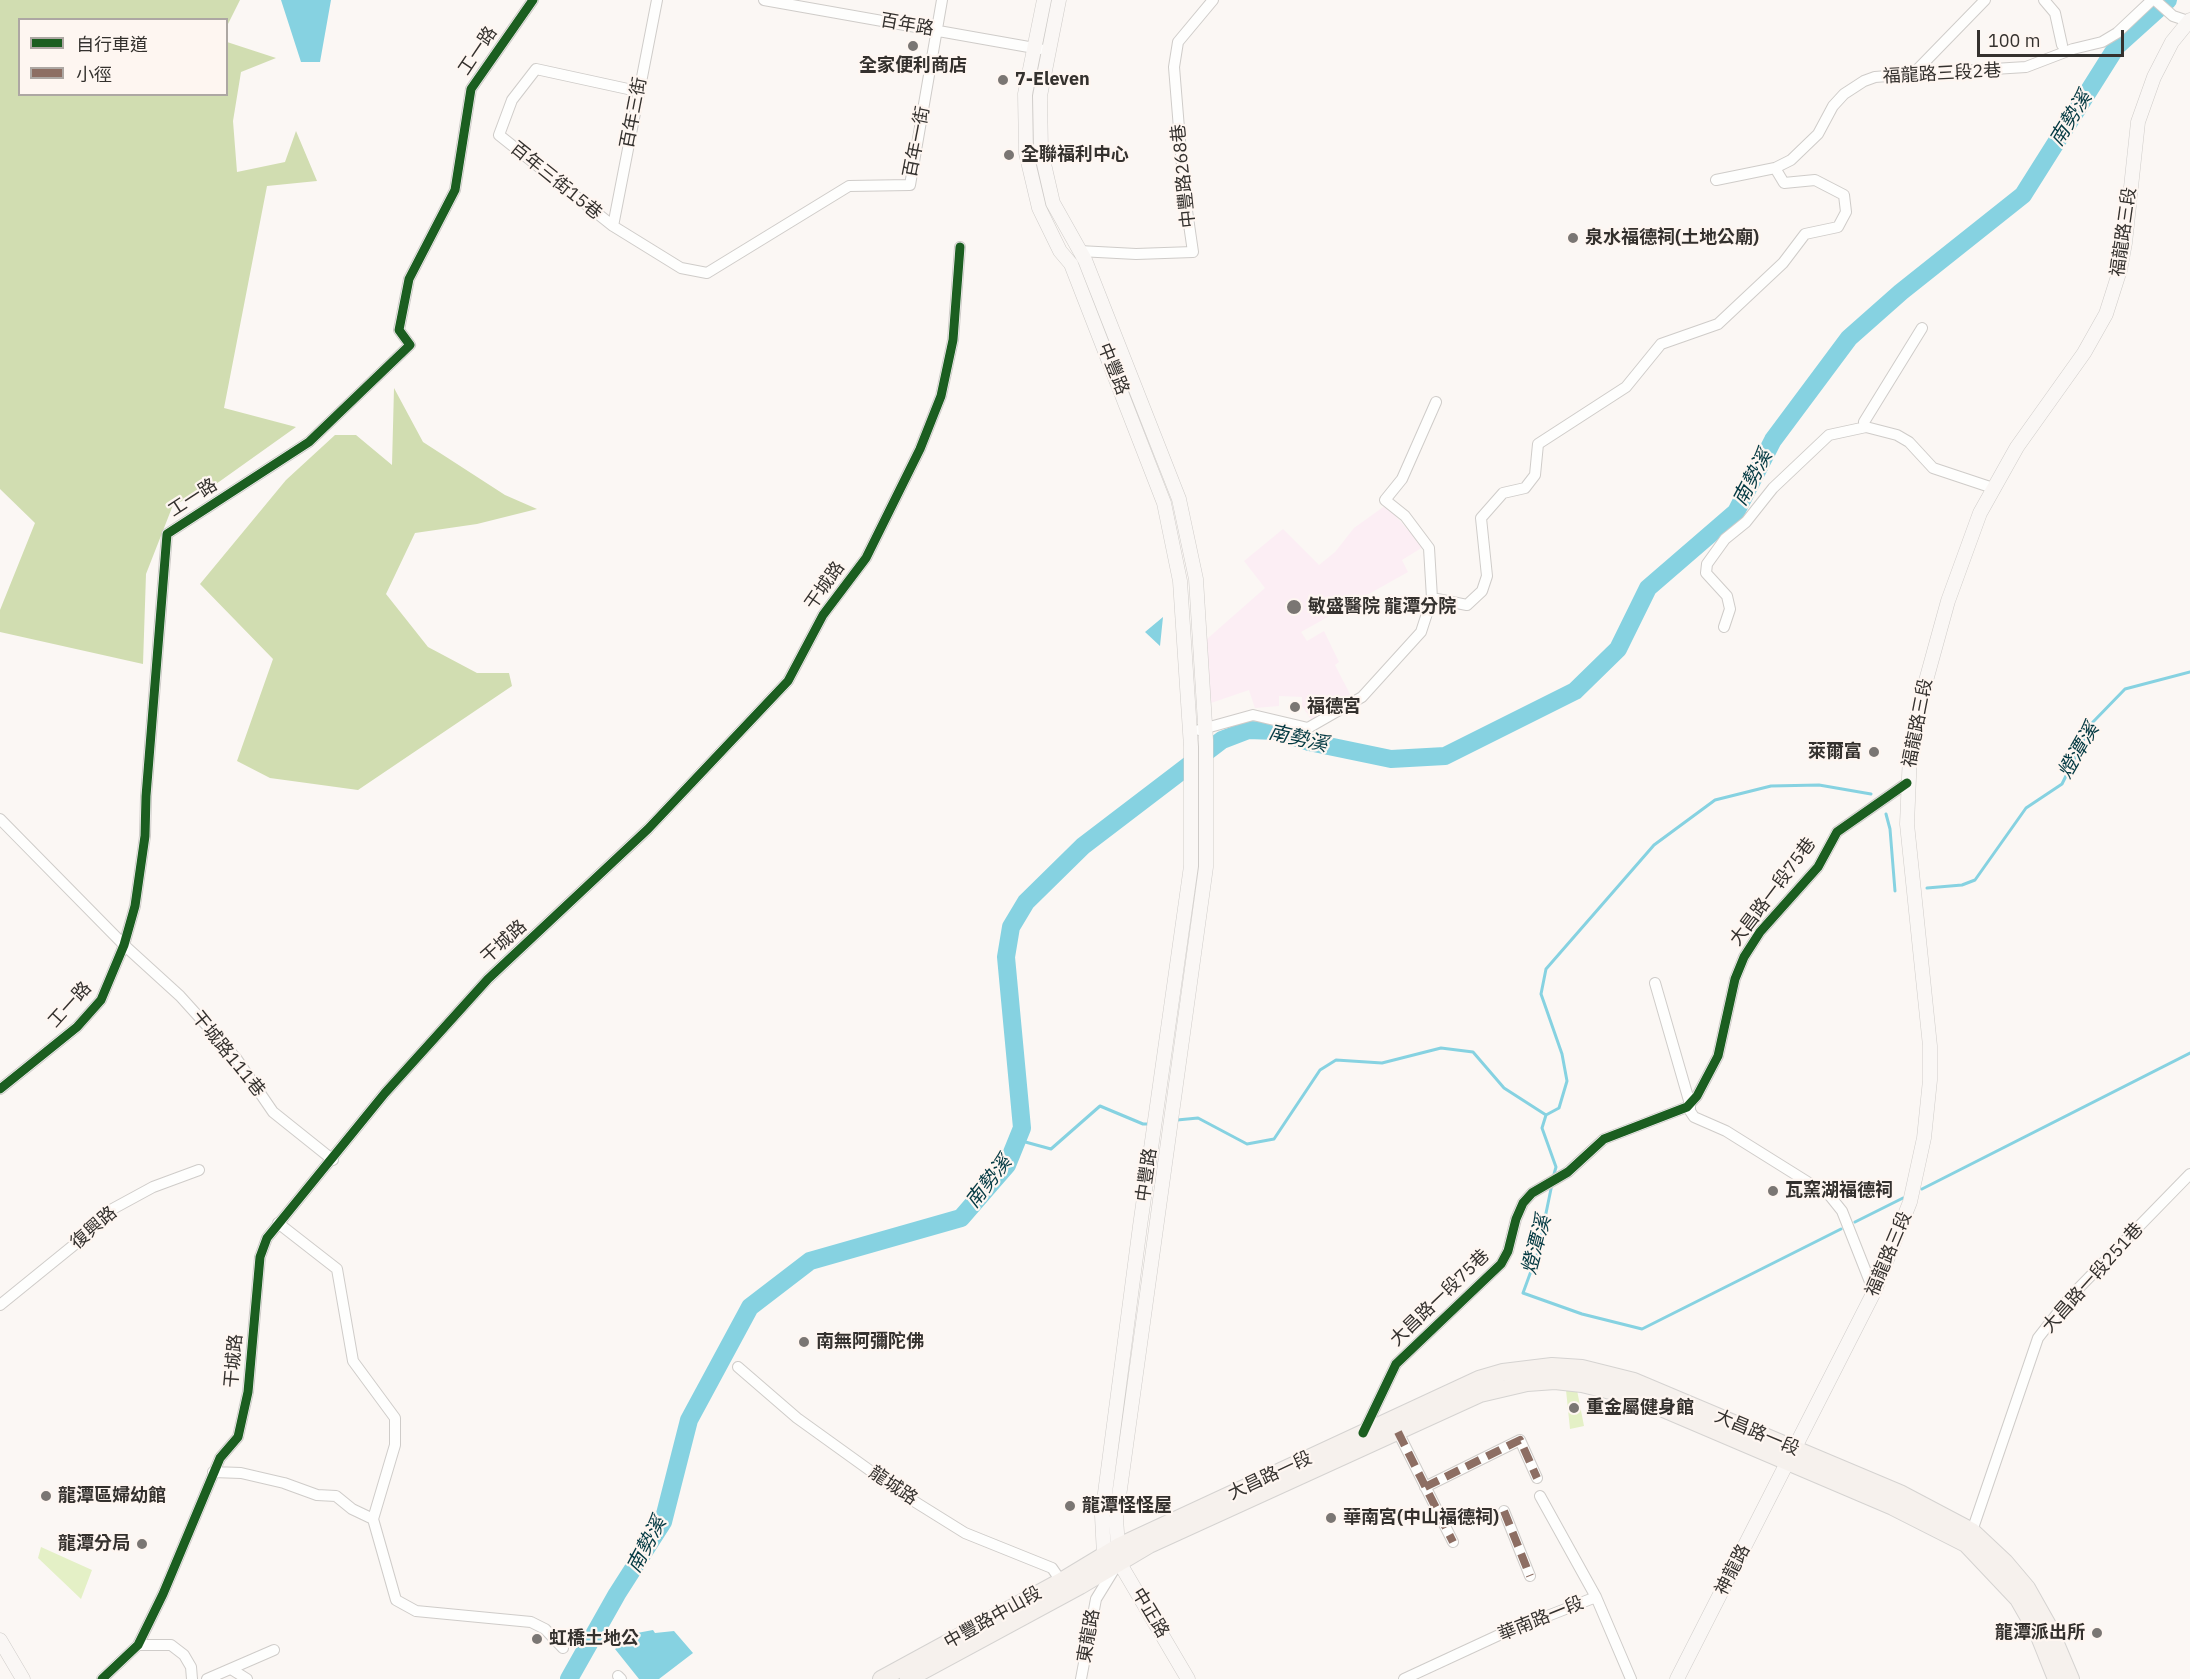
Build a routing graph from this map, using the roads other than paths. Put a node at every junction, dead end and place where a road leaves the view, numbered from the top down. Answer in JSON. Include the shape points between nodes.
{"nodes":[{"id":1,"x":533,"y":0,"type":"edge"},
{"id":2,"x":657,"y":0,"type":"edge"},
{"id":3,"x":764,"y":0,"type":"edge"},
{"id":4,"x":942,"y":0,"type":"edge"},
{"id":5,"x":1044,"y":0,"type":"edge"},
{"id":6,"x":1059,"y":0,"type":"edge"},
{"id":7,"x":1214,"y":0,"type":"edge"},
{"id":8,"x":1985,"y":0,"type":"edge"},
{"id":9,"x":2044,"y":0,"type":"edge"},
{"id":10,"x":2153,"y":0,"type":"edge"},
{"id":11,"x":2189,"y":20,"type":"edge"},
{"id":12,"x":937,"y":30,"type":"junction"},
{"id":13,"x":2062,"y":45,"type":"dead end"},
{"id":14,"x":1035,"y":48,"type":"junction"},
{"id":15,"x":1049,"y":50,"type":"junction"},
{"id":16,"x":1913,"y":74,"type":"junction"},
{"id":17,"x":637,"y":91,"type":"junction"},
{"id":18,"x":1774,"y":168,"type":"junction"},
{"id":19,"x":1716,"y":180,"type":"dead end"},
{"id":20,"x":613,"y":226,"type":"junction"},
{"id":21,"x":960,"y":247,"type":"dead end"},
{"id":22,"x":1079,"y":251,"type":"junction"},
{"id":23,"x":1922,"y":328,"type":"dead end"},
{"id":24,"x":1436,"y":402,"type":"dead end"},
{"id":25,"x":1866,"y":427,"type":"junction"},
{"id":26,"x":1993,"y":488,"type":"junction"},
{"id":27,"x":1432,"y":598,"type":"junction"},
{"id":28,"x":1724,"y":627,"type":"dead end"},
{"id":29,"x":1190,"y":731,"type":"junction"},
{"id":30,"x":1205,"y":735,"type":"junction"},
{"id":31,"x":1907,"y":783,"type":"junction"},
{"id":32,"x":0,"y":819,"type":"edge"},
{"id":33,"x":124,"y":945,"type":"junction"},
{"id":34,"x":1655,"y":984,"type":"dead end"},
{"id":35,"x":1166,"y":1041,"type":"junction"},
{"id":36,"x":1182,"y":1042,"type":"junction"},
{"id":37,"x":0,"y":1089,"type":"edge"},
{"id":38,"x":1690,"y":1104,"type":"junction"},
{"id":39,"x":333,"y":1160,"type":"junction"},
{"id":40,"x":198,"y":1170,"type":"dead end"},
{"id":41,"x":2190,"y":1174,"type":"edge"},
{"id":42,"x":278,"y":1223,"type":"junction"},
{"id":43,"x":1874,"y":1292,"type":"junction"},
{"id":44,"x":0,"y":1305,"type":"edge"},
{"id":45,"x":738,"y":1367,"type":"dead end"},
{"id":46,"x":1398,"y":1432,"type":"junction"},
{"id":47,"x":1363,"y":1433,"type":"junction"},
{"id":48,"x":1791,"y":1455,"type":"junction"},
{"id":49,"x":213,"y":1472,"type":"junction"},
{"id":50,"x":1537,"y":1478,"type":"dead end"},
{"id":51,"x":1425,"y":1487,"type":"junction"},
{"id":52,"x":1540,"y":1496,"type":"dead end"},
{"id":53,"x":1504,"y":1511,"type":"dead end"},
{"id":54,"x":372,"y":1519,"type":"junction"},
{"id":55,"x":1972,"y":1532,"type":"junction"},
{"id":56,"x":1453,"y":1542,"type":"dead end"},
{"id":57,"x":1114,"y":1554,"type":"junction"},
{"id":58,"x":1530,"y":1576,"type":"dead end"},
{"id":59,"x":1061,"y":1581,"type":"junction"},
{"id":60,"x":1596,"y":1597,"type":"junction"},
{"id":61,"x":0,"y":1640,"type":"edge"},
{"id":62,"x":138,"y":1645,"type":"junction"},
{"id":63,"x":562,"y":1648,"type":"dead end"},
{"id":64,"x":274,"y":1650,"type":"dead end"},
{"id":65,"x":231,"y":1669,"type":"junction"},
{"id":66,"x":23,"y":1679,"type":"edge"},
{"id":67,"x":102,"y":1679,"type":"edge"},
{"id":68,"x":192,"y":1679,"type":"edge"},
{"id":69,"x":207,"y":1679,"type":"edge"},
{"id":70,"x":247,"y":1679,"type":"edge"},
{"id":71,"x":881,"y":1679,"type":"edge"},
{"id":72,"x":908,"y":1679,"type":"edge"},
{"id":73,"x":1081,"y":1679,"type":"edge"},
{"id":74,"x":1188,"y":1679,"type":"edge"},
{"id":75,"x":1404,"y":1679,"type":"edge"},
{"id":76,"x":1631,"y":1679,"type":"edge"},
{"id":77,"x":1677,"y":1679,"type":"edge"},
{"id":78,"x":2056,"y":1679,"type":"edge"},
{"id":79,"x":2071,"y":1679,"type":"edge"}],
"edges":[{"from":1,"to":33,"type":"street","name":"工一路","via":[[471,89],[454,190],[409,279],[399,330],[410,345],[309,442],[167,534],[146,836],[135,906]]},
{"from":2,"to":17,"type":"street","name":"百年三街"},
{"from":3,"to":12,"type":"street","name":"百年路"},
{"from":4,"to":12,"type":"street","name":"百年一街"},
{"from":5,"to":14,"type":"main road","name":"中豐路"},
{"from":6,"to":15,"type":"main road","name":"中豐路"},
{"from":7,"to":22,"type":"street","name":"中豐路268巷","via":[[1178,42],[1174,67],[1193,252]]},
{"from":8,"to":16,"type":"street"},
{"from":9,"to":13,"type":"street","via":[[2055,13]]},
{"from":10,"to":11,"type":"street","via":[[2173,16]]},
{"from":10,"to":16,"type":"street","name":"福龍路三段2巷","via":[[2102,42],[2026,67]]},
{"from":11,"to":26,"type":"main road","name":"福龍路三段","via":[[2154,77],[2138,122],[2125,243],[2106,314]]},
{"from":12,"to":14,"type":"street","name":"百年路"},
{"from":12,"to":20,"type":"street","name":"百年一街","via":[[910,185],[849,186],[707,273],[681,268]]},
{"from":14,"to":15,"type":"street","name":"百年路"},
{"from":14,"to":29,"type":"main road","name":"中豐路","via":[[1025,94],[1026,153],[1039,208],[1060,251],[1071,264],[1164,503],[1180,581]]},
{"from":15,"to":22,"type":"main road","name":"中豐路","via":[[1041,96],[1041,151],[1053,203]]},
{"from":16,"to":18,"type":"street","name":"福龍路三段2巷","via":[[1875,77],[1853,86],[1833,106],[1818,134],[1805,148]]},
{"from":17,"to":20,"type":"street","name":"百年三街"},
{"from":17,"to":20,"type":"street","name":"百年三街15巷","via":[[536,69],[512,100],[499,135]]},
{"from":18,"to":19,"type":"street","name":"福龍路三段2巷"},
{"from":18,"to":27,"type":"street","via":[[1784,183],[1815,180],[1844,195],[1846,212],[1838,227],[1805,234],[1783,263],[1718,324],[1661,344],[1626,387],[1538,444],[1535,475],[1525,488],[1503,493],[1481,518],[1487,576],[1482,591],[1467,605]]},
{"from":21,"to":39,"type":"street","name":"干城路","via":[[953,340],[941,396],[920,449],[866,558],[823,615],[788,681],[648,829],[488,979],[385,1093]]},
{"from":22,"to":30,"type":"main road","name":"中豐路","via":[[1179,499],[1196,579]]},
{"from":23,"to":25,"type":"street","via":[[1864,422]]},
{"from":24,"to":27,"type":"street","via":[[1402,480],[1385,500],[1405,516],[1429,548]]},
{"from":25,"to":26,"type":"street","via":[[1898,435],[1933,468]]},
{"from":25,"to":28,"type":"street","via":[[1829,435],[1773,488],[1707,564],[1706,573],[1727,596],[1730,609]]},
{"from":26,"to":31,"type":"main road","name":"福龍路三段","via":[[1967,544],[1942,620],[1919,706]]},
{"from":27,"to":30,"type":"street","via":[[1421,632],[1362,697],[1308,728],[1253,714]]},
{"from":29,"to":30,"type":"street"},
{"from":29,"to":35,"type":"main road","name":"中豐路","via":[[1191,866]]},
{"from":30,"to":36,"type":"main road","name":"中豐路","via":[[1206,867]]},
{"from":31,"to":38,"type":"street","name":"大昌路一段75巷","via":[[1837,832],[1818,867],[1760,932],[1735,979],[1718,1056],[1704,1086]]},
{"from":31,"to":43,"type":"main road","name":"福龍路三段","via":[[1911,877],[1930,1046],[1928,1107],[1910,1202]]},
{"from":32,"to":33,"type":"street","name":"干城路111巷"},
{"from":33,"to":37,"type":"street","name":"工一路","via":[[101,1000],[69,1034]]},
{"from":33,"to":39,"type":"street","name":"干城路111巷","via":[[180,996],[236,1058],[273,1112]]},
{"from":34,"to":38,"type":"street"},
{"from":35,"to":36,"type":"main road"},
{"from":35,"to":57,"type":"main road","name":"中豐路","via":[[1102,1516]]},
{"from":36,"to":57,"type":"main road","name":"中豐路"},
{"from":38,"to":43,"type":"street","via":[[1694,1117],[1726,1131],[1830,1196],[1842,1211]]},
{"from":38,"to":47,"type":"street","name":"大昌路一段75巷","via":[[1604,1139],[1559,1178],[1532,1193],[1516,1219],[1501,1264],[1396,1364]]},
{"from":39,"to":42,"type":"street","name":"干城路"},
{"from":40,"to":44,"type":"street","name":"復興路","via":[[107,1212],[74,1245]]},
{"from":41,"to":55,"type":"street","name":"大昌路一段251巷","via":[[2071,1296],[2038,1338]]},
{"from":42,"to":49,"type":"street","name":"干城路","via":[[262,1246],[260,1257],[244,1418],[238,1437]]},
{"from":42,"to":54,"type":"street","via":[[337,1269],[354,1361],[394,1418],[395,1445]]},
{"from":43,"to":48,"type":"main road","name":"福龍路三段"},
{"from":45,"to":59,"type":"street","name":"龍城路","via":[[797,1418],[904,1495],[965,1533],[1052,1568]]},
{"from":46,"to":48,"type":"main road","name":"大昌路一段","via":[[1480,1394],[1555,1381],[1591,1385],[1635,1397]]},
{"from":46,"to":51,"type":"street"},
{"from":46,"to":57,"type":"main road","name":"大昌路一段","via":[[1149,1545]]},
{"from":47,"to":48,"type":"main road","name":"大昌路一段","via":[[1479,1379],[1552,1366],[1582,1368],[1634,1381]]},
{"from":47,"to":57,"type":"main road","name":"大昌路一段"},
{"from":48,"to":55,"type":"main road","name":"大昌路一段","via":[[1900,1493]]},
{"from":48,"to":77,"type":"main road","name":"神龍路"},
{"from":48,"to":78,"type":"main road","name":"大昌路一段","via":[[1966,1544],[2018,1599],[2038,1634]]},
{"from":49,"to":54,"type":"street","via":[[241,1473],[317,1495],[336,1496]]},
{"from":49,"to":62,"type":"street","name":"干城路"},
{"from":50,"to":51,"type":"street","via":[[1520,1440]]},
{"from":51,"to":56,"type":"street"},
{"from":52,"to":60,"type":"street"},
{"from":53,"to":58,"type":"street"},
{"from":54,"to":63,"type":"street","via":[[396,1600],[416,1611],[531,1622],[545,1629]]},
{"from":55,"to":79,"type":"main road","name":"大昌路一段","via":[[2027,1588]]},
{"from":57,"to":59,"type":"main road","name":"中豐路中山段"},
{"from":57,"to":72,"type":"main road","name":"中豐路中山段"},
{"from":57,"to":73,"type":"street","name":"東龍路","via":[[1096,1599]]},
{"from":57,"to":74,"type":"main road","name":"中正路"},
{"from":59,"to":71,"type":"main road","name":"中豐路中山段"},
{"from":60,"to":75,"type":"street","name":"華南路一段","via":[[1499,1635]]},
{"from":60,"to":76,"type":"street","name":"華南路一段"},
{"from":61,"to":66,"type":"main road"},
{"from":62,"to":67,"type":"street","name":"干城路"},
{"from":62,"to":68,"type":"street","via":[[171,1645],[184,1655]]},
{"from":64,"to":65,"type":"street"},
{"from":65,"to":69,"type":"street"},
{"from":65,"to":70,"type":"street"}]}
